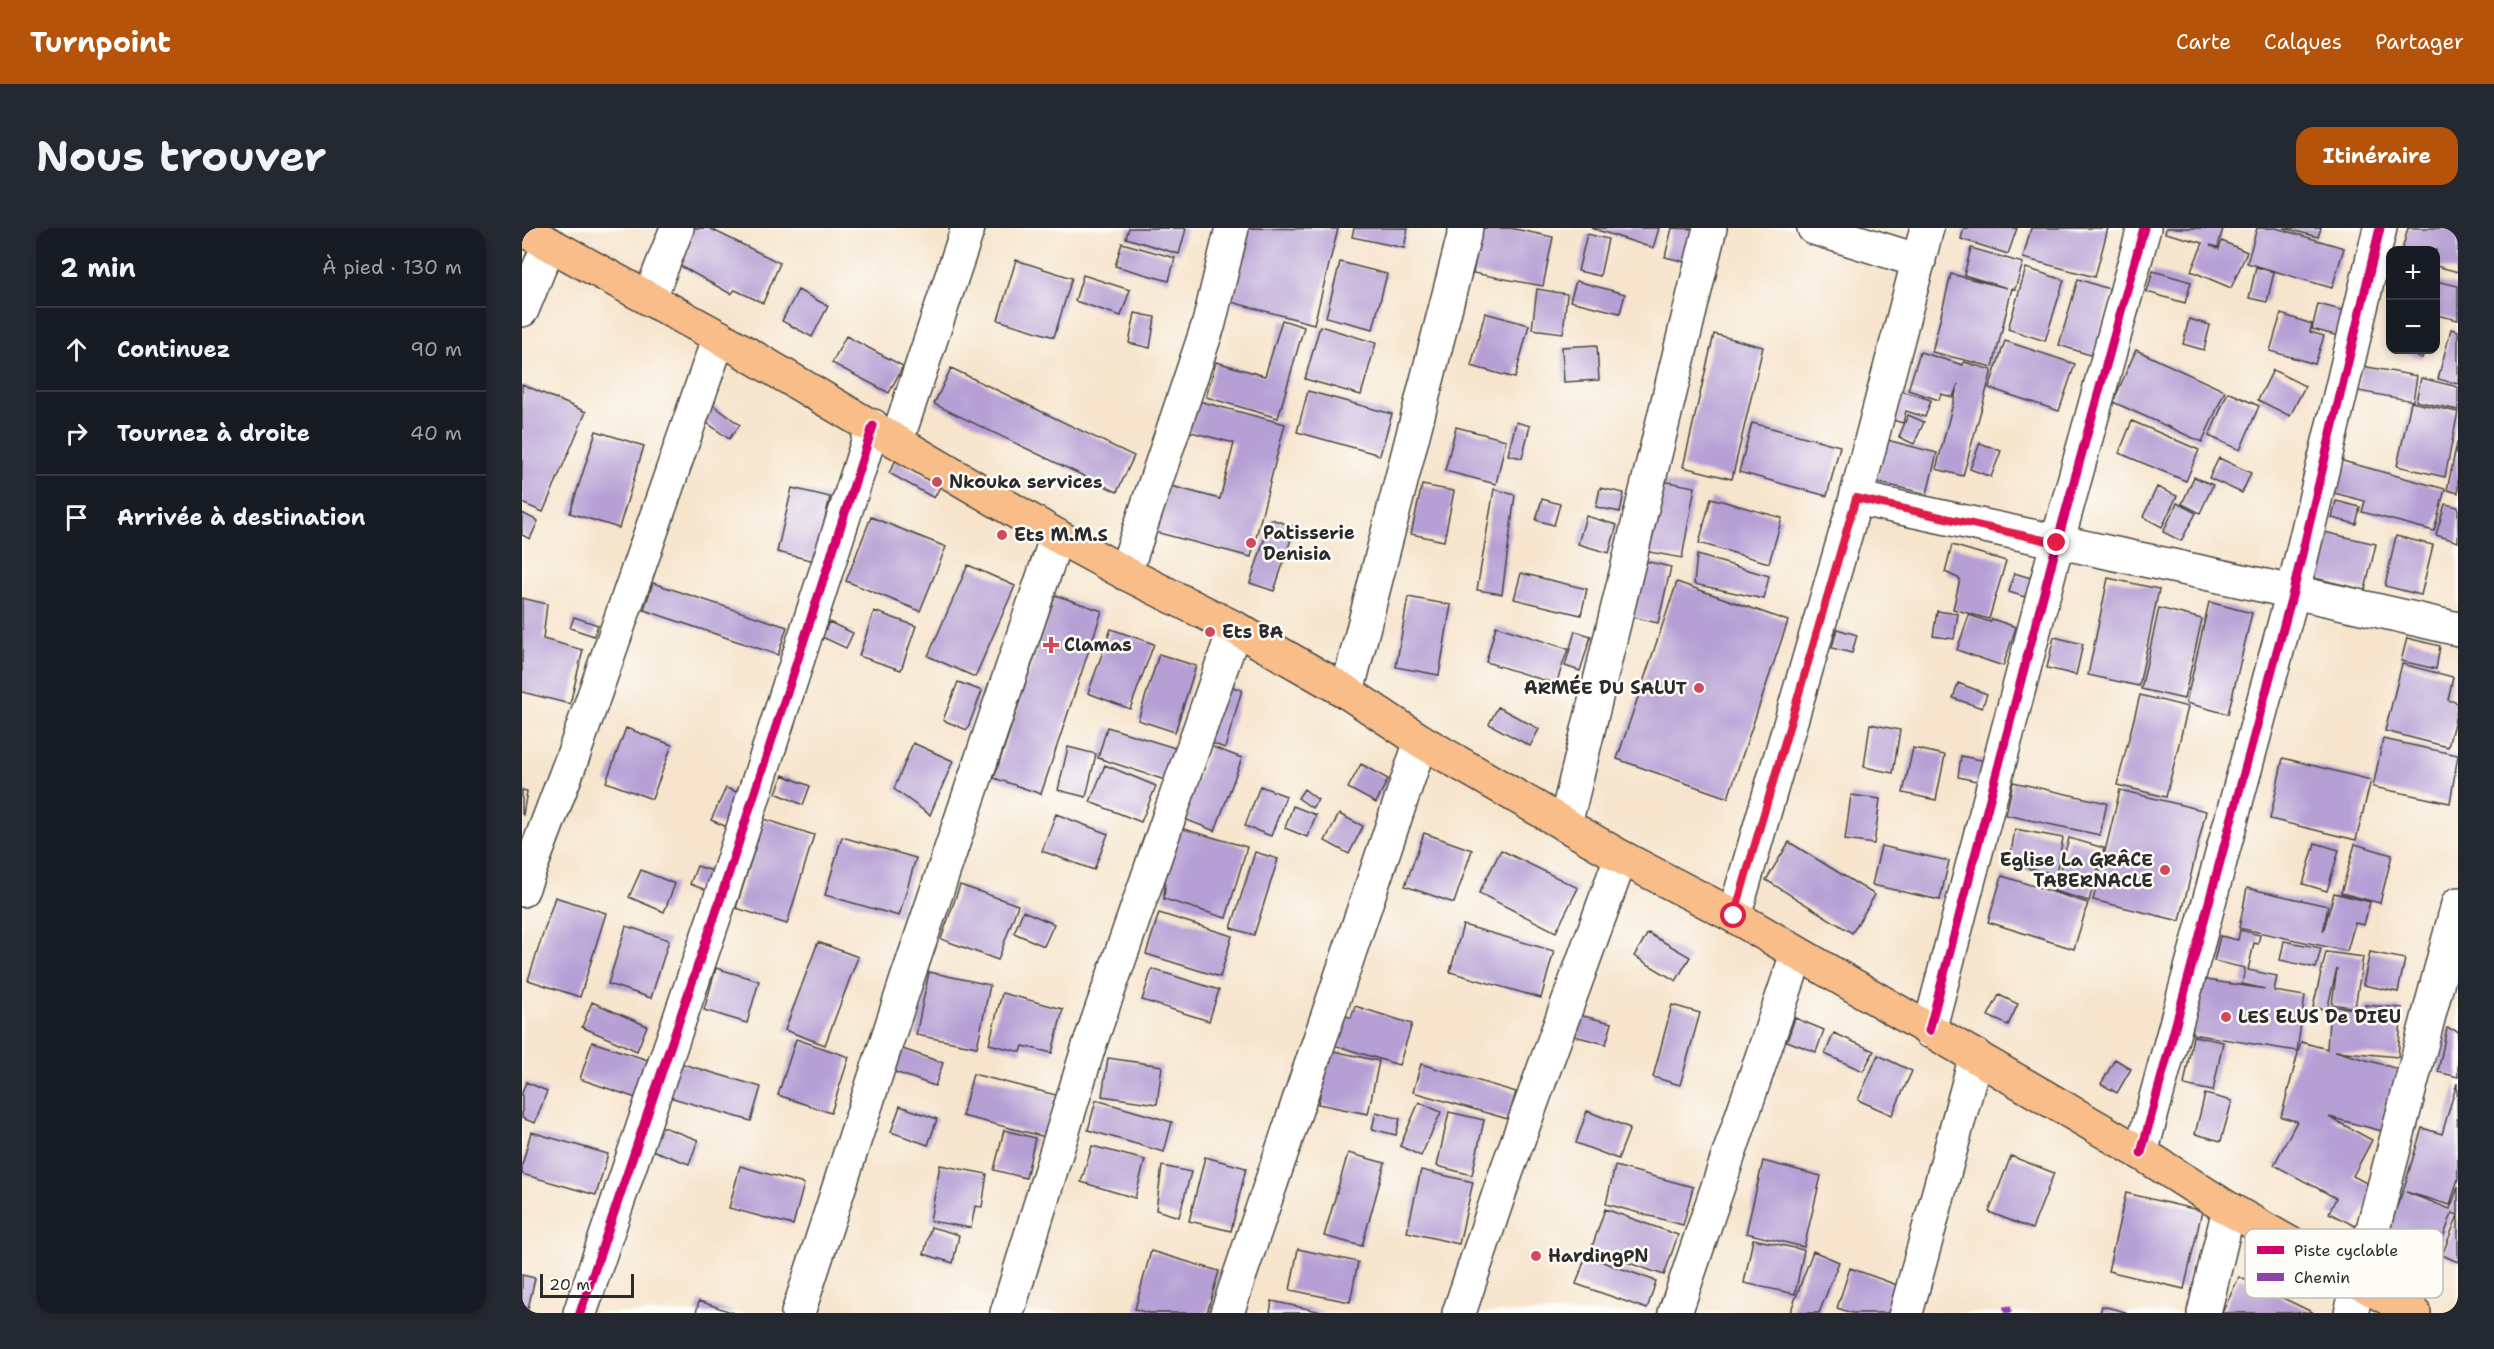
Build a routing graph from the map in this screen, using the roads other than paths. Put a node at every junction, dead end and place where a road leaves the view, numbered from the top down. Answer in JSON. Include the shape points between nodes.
{"nodes":[{"id":1,"x":677,"y":228,"type":"edge"},
{"id":2,"x":968,"y":228,"type":"edge"},
{"id":3,"x":1232,"y":228,"type":"edge"},
{"id":4,"x":1466,"y":228,"type":"edge"},
{"id":5,"x":1710,"y":228,"type":"edge"},
{"id":6,"x":1814,"y":228,"type":"edge"},
{"id":7,"x":1927,"y":228,"type":"edge"},
{"id":8,"x":2144,"y":228,"type":"edge"},
{"id":9,"x":2379,"y":228,"type":"edge"},
{"id":10,"x":536,"y":236,"type":"edge"},
{"id":11,"x":1919,"y":261,"type":"junction"},
{"id":12,"x":650,"y":297,"type":"junction"},
{"id":13,"x":522,"y":310,"type":"edge"},
{"id":14,"x":719,"y":337,"type":"junction"},
{"id":15,"x":885,"y":433,"type":"junction"},
{"id":16,"x":1856,"y":498,"type":"junction"},
{"id":17,"x":1057,"y":536,"type":"junction"},
{"id":18,"x":2057,"y":543,"type":"junction"},
{"id":19,"x":1125,"y":573,"type":"junction"},
{"id":20,"x":2293,"y":592,"type":"junction"},
{"id":21,"x":1235,"y":628,"type":"junction"},
{"id":22,"x":2458,"y":629,"type":"edge"},
{"id":23,"x":1347,"y":692,"type":"junction"},
{"id":24,"x":1421,"y":741,"type":"junction"},
{"id":25,"x":1565,"y":825,"type":"junction"},
{"id":26,"x":1621,"y":857,"type":"junction"},
{"id":27,"x":522,"y":890,"type":"edge"},
{"id":28,"x":2458,"y":904,"type":"edge"},
{"id":29,"x":1734,"y":916,"type":"junction"},
{"id":30,"x":1797,"y":954,"type":"junction"},
{"id":31,"x":1929,"y":1031,"type":"junction"},
{"id":32,"x":1976,"y":1056,"type":"junction"},
{"id":33,"x":2141,"y":1153,"type":"junction"},
{"id":34,"x":2229,"y":1209,"type":"junction"},
{"id":35,"x":2257,"y":1229,"type":"edge"},
{"id":36,"x":2372,"y":1229,"type":"edge"},
{"id":37,"x":2354,"y":1298,"type":"edge"},
{"id":38,"x":579,"y":1313,"type":"edge"},
{"id":39,"x":798,"y":1313,"type":"edge"},
{"id":40,"x":1007,"y":1313,"type":"edge"},
{"id":41,"x":1227,"y":1313,"type":"edge"},
{"id":42,"x":1459,"y":1313,"type":"edge"},
{"id":43,"x":1675,"y":1313,"type":"edge"},
{"id":44,"x":1906,"y":1313,"type":"edge"},
{"id":45,"x":2204,"y":1313,"type":"edge"},
{"id":46,"x":2414,"y":1313,"type":"edge"}],
"edges":[{"from":1,"to":12,"type":"street"},
{"from":2,"to":15,"type":"street"},
{"from":3,"to":19,"type":"street","via":[[1209,323]]},
{"from":4,"to":23,"type":"street"},
{"from":5,"to":25,"type":"street"},
{"from":6,"to":11,"type":"street"},
{"from":7,"to":11,"type":"street"},
{"from":8,"to":18,"type":"street"},
{"from":9,"to":20,"type":"street"},
{"from":10,"to":12,"type":"highway"},
{"from":10,"to":13,"type":"street"},
{"from":11,"to":16,"type":"street"},
{"from":12,"to":14,"type":"highway"},
{"from":14,"to":15,"type":"highway"},
{"from":14,"to":27,"type":"street","via":[[574,753]]},
{"from":15,"to":17,"type":"highway"},
{"from":15,"to":38,"type":"street"},
{"from":16,"to":18,"type":"street"},
{"from":16,"to":29,"type":"street"},
{"from":17,"to":19,"type":"highway"},
{"from":17,"to":39,"type":"street"},
{"from":18,"to":20,"type":"street"},
{"from":18,"to":31,"type":"street"},
{"from":19,"to":21,"type":"highway"},
{"from":20,"to":22,"type":"street"},
{"from":20,"to":33,"type":"street"},
{"from":21,"to":23,"type":"highway"},
{"from":21,"to":40,"type":"street","via":[[1089,1046]]},
{"from":23,"to":24,"type":"highway"},
{"from":24,"to":25,"type":"highway"},
{"from":24,"to":41,"type":"street"},
{"from":25,"to":26,"type":"highway"},
{"from":26,"to":29,"type":"highway"},
{"from":26,"to":42,"type":"street"},
{"from":28,"to":36,"type":"street"},
{"from":29,"to":30,"type":"highway"},
{"from":30,"to":31,"type":"highway"},
{"from":30,"to":43,"type":"street"},
{"from":31,"to":32,"type":"highway"},
{"from":32,"to":33,"type":"highway"},
{"from":32,"to":44,"type":"street"},
{"from":33,"to":34,"type":"highway"},
{"from":34,"to":35,"type":"highway"},
{"from":34,"to":45,"type":"street"},
{"from":37,"to":46,"type":"highway"}]}
